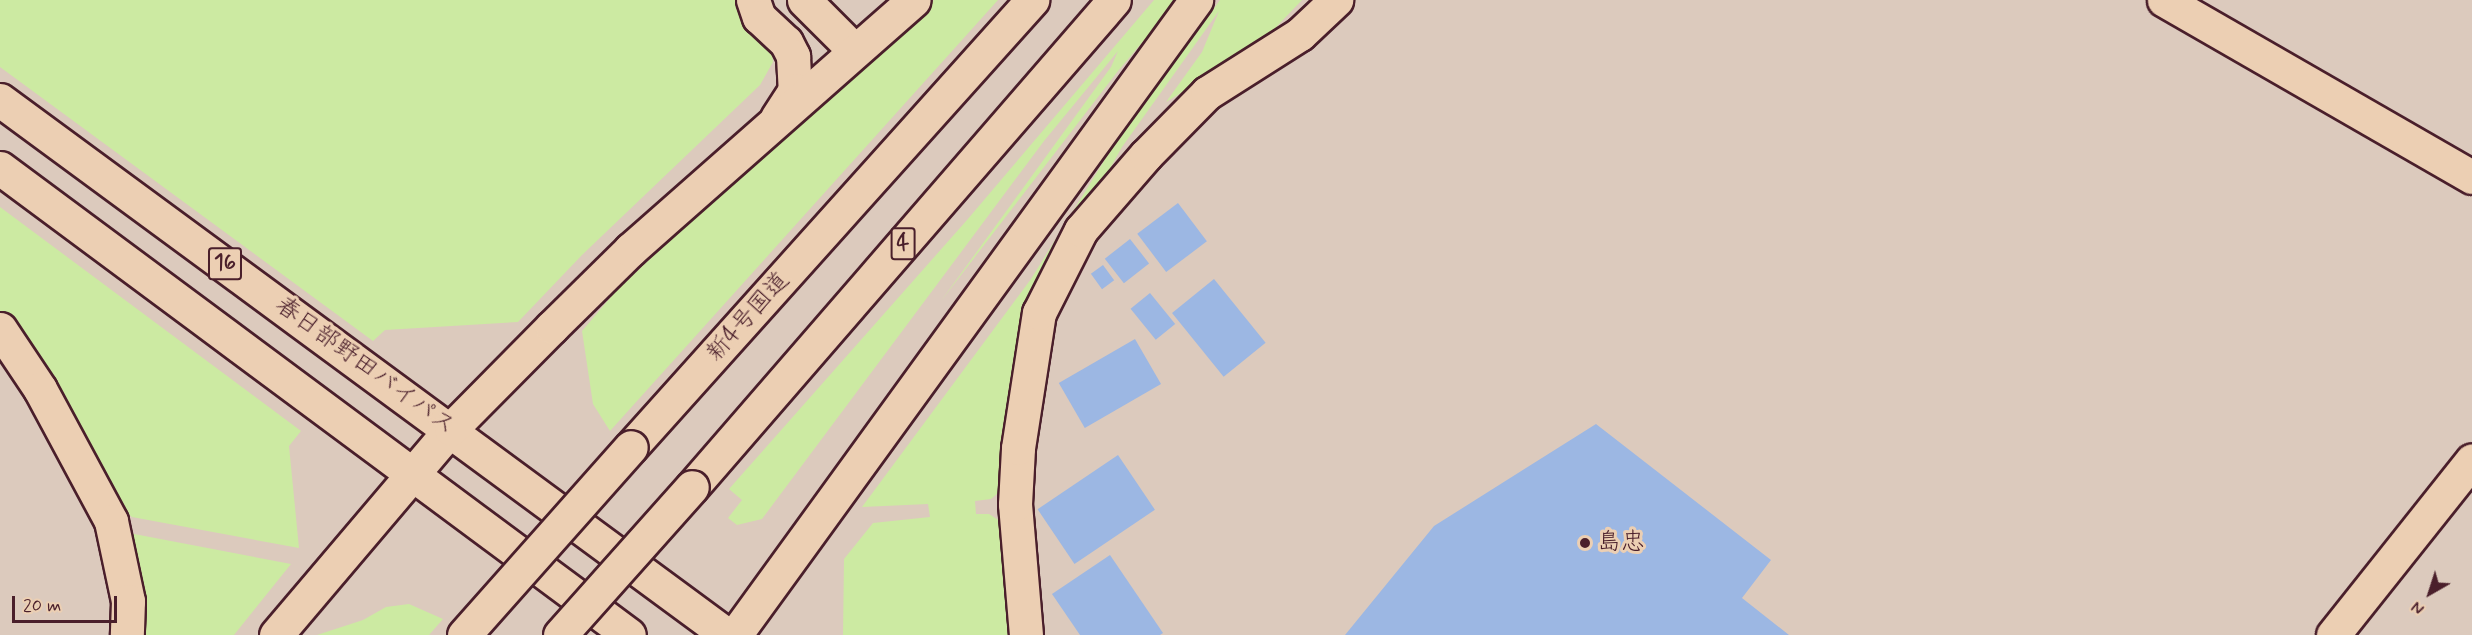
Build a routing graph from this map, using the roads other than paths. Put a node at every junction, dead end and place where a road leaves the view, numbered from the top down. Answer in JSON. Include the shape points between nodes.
{"nodes":[{"id":1,"x":753,"y":0,"type":"edge"},
{"id":2,"x":804,"y":0,"type":"edge"},
{"id":3,"x":914,"y":0,"type":"edge"},
{"id":4,"x":1032,"y":0,"type":"edge"},
{"id":5,"x":1114,"y":0,"type":"edge"},
{"id":6,"x":1196,"y":0,"type":"edge"},
{"id":7,"x":1336,"y":0,"type":"edge"},
{"id":8,"x":2164,"y":0,"type":"edge"},
{"id":9,"x":855,"y":51,"type":"junction"},
{"id":10,"x":0,"y":100,"type":"edge"},
{"id":11,"x":777,"y":118,"type":"junction"},
{"id":12,"x":0,"y":168,"type":"edge"},
{"id":13,"x":2472,"y":177,"type":"edge"},
{"id":14,"x":0,"y":328,"type":"edge"},
{"id":15,"x":451,"y":429,"type":"junction"},
{"id":16,"x":2472,"y":460,"type":"edge"},
{"id":17,"x":412,"y":474,"type":"junction"},
{"id":18,"x":127,"y":635,"type":"edge"},
{"id":19,"x":276,"y":635,"type":"edge"},
{"id":20,"x":464,"y":635,"type":"edge"},
{"id":21,"x":560,"y":635,"type":"edge"},
{"id":22,"x":629,"y":635,"type":"edge"},
{"id":23,"x":728,"y":635,"type":"edge"},
{"id":24,"x":735,"y":635,"type":"edge"},
{"id":25,"x":1026,"y":635,"type":"edge"},
{"id":26,"x":2333,"y":635,"type":"edge"}],
"edges":[{"from":1,"to":11,"type":"main road","via":[[759,17],[786,42],[793,56],[795,90]]},
{"from":2,"to":9,"type":"main road"},
{"from":3,"to":9,"type":"main road"},
{"from":4,"to":20,"type":"main road","name":"新4号国道","bridge":true},
{"from":5,"to":21,"type":"main road","number":"4","bridge":true},
{"from":6,"to":24,"type":"main road"},
{"from":7,"to":25,"type":"main road","via":[[1300,34],[1208,93],[1146,155],[1081,230],[1039,313],[1018,448],[1015,504]]},
{"from":8,"to":13,"type":"main road"},
{"from":9,"to":11,"type":"main road"},
{"from":10,"to":15,"type":"main road","name":"春日部野田バイパス","number":"16"},
{"from":11,"to":15,"type":"main road","via":[[630,250]]},
{"from":12,"to":17,"type":"main road","number":"16"},
{"from":14,"to":18,"type":"main road","via":[[40,389],[111,521],[128,601]]},
{"from":15,"to":17,"type":"main road"},
{"from":15,"to":23,"type":"main road","name":"春日部野田バイパス","number":"16"},
{"from":16,"to":26,"type":"main road"},
{"from":17,"to":19,"type":"main road"},
{"from":17,"to":22,"type":"main road","number":"16"}]}
